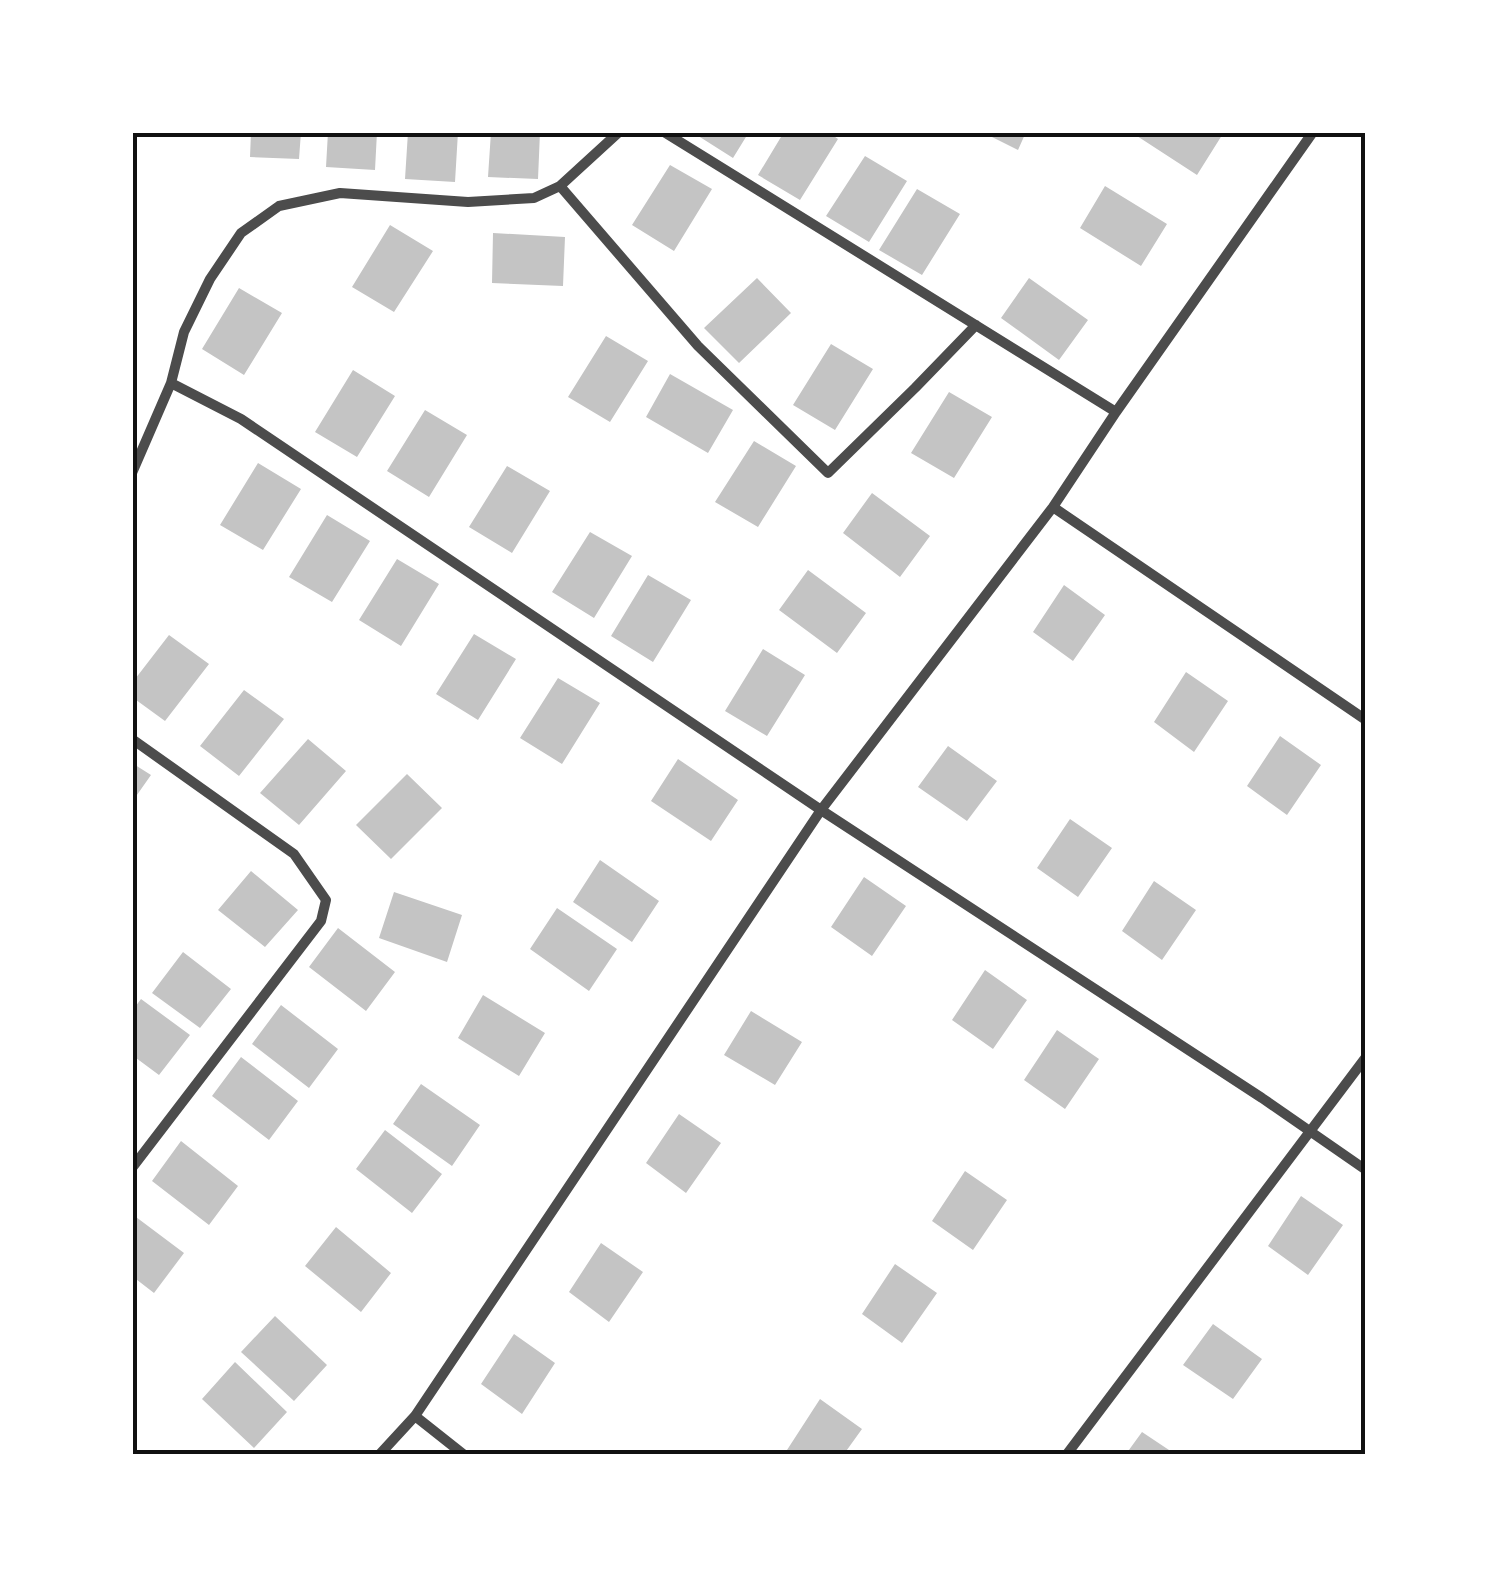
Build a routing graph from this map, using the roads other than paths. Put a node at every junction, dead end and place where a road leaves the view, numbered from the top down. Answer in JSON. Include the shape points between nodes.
{"nodes":[{"id":1,"x":619,"y":132,"type":"edge"},
{"id":2,"x":664,"y":132,"type":"edge"},
{"id":3,"x":1313,"y":132,"type":"edge"},
{"id":4,"x":560,"y":186,"type":"junction"},
{"id":5,"x":976,"y":325,"type":"junction"},
{"id":6,"x":171,"y":383,"type":"junction"},
{"id":7,"x":1116,"y":412,"type":"junction"},
{"id":8,"x":132,"y":473,"type":"edge"},
{"id":9,"x":1054,"y":507,"type":"junction"},
{"id":10,"x":1366,"y":720,"type":"edge"},
{"id":11,"x":132,"y":739,"type":"edge"},
{"id":12,"x":821,"y":810,"type":"junction"},
{"id":13,"x":1366,"y":1057,"type":"edge"},
{"id":14,"x":1311,"y":1132,"type":"junction"},
{"id":15,"x":132,"y":1168,"type":"edge"},
{"id":16,"x":1366,"y":1170,"type":"edge"},
{"id":17,"x":415,"y":1416,"type":"junction"},
{"id":18,"x":380,"y":1454,"type":"edge"},
{"id":19,"x":463,"y":1454,"type":"edge"},
{"id":20,"x":1068,"y":1454,"type":"edge"}],
"edges":[{"from":1,"to":4,"type":"street"},
{"from":2,"to":5,"type":"street"},
{"from":3,"to":7,"type":"street"},
{"from":4,"to":5,"type":"street","via":[[698,346],[828,473]]},
{"from":4,"to":6,"type":"street","via":[[534,198],[468,202],[340,192],[279,206],[242,233],[210,279],[184,332]]},
{"from":5,"to":7,"type":"street"},
{"from":6,"to":8,"type":"street"},
{"from":6,"to":12,"type":"street","via":[[241,420]]},
{"from":7,"to":9,"type":"street"},
{"from":9,"to":10,"type":"street"},
{"from":9,"to":12,"type":"street"},
{"from":11,"to":15,"type":"street","via":[[294,854],[326,900],[321,921]]},
{"from":12,"to":14,"type":"street"},
{"from":12,"to":17,"type":"street"},
{"from":13,"to":14,"type":"street"},
{"from":14,"to":16,"type":"street"},
{"from":14,"to":20,"type":"street"},
{"from":17,"to":18,"type":"street"},
{"from":17,"to":19,"type":"street"}]}
